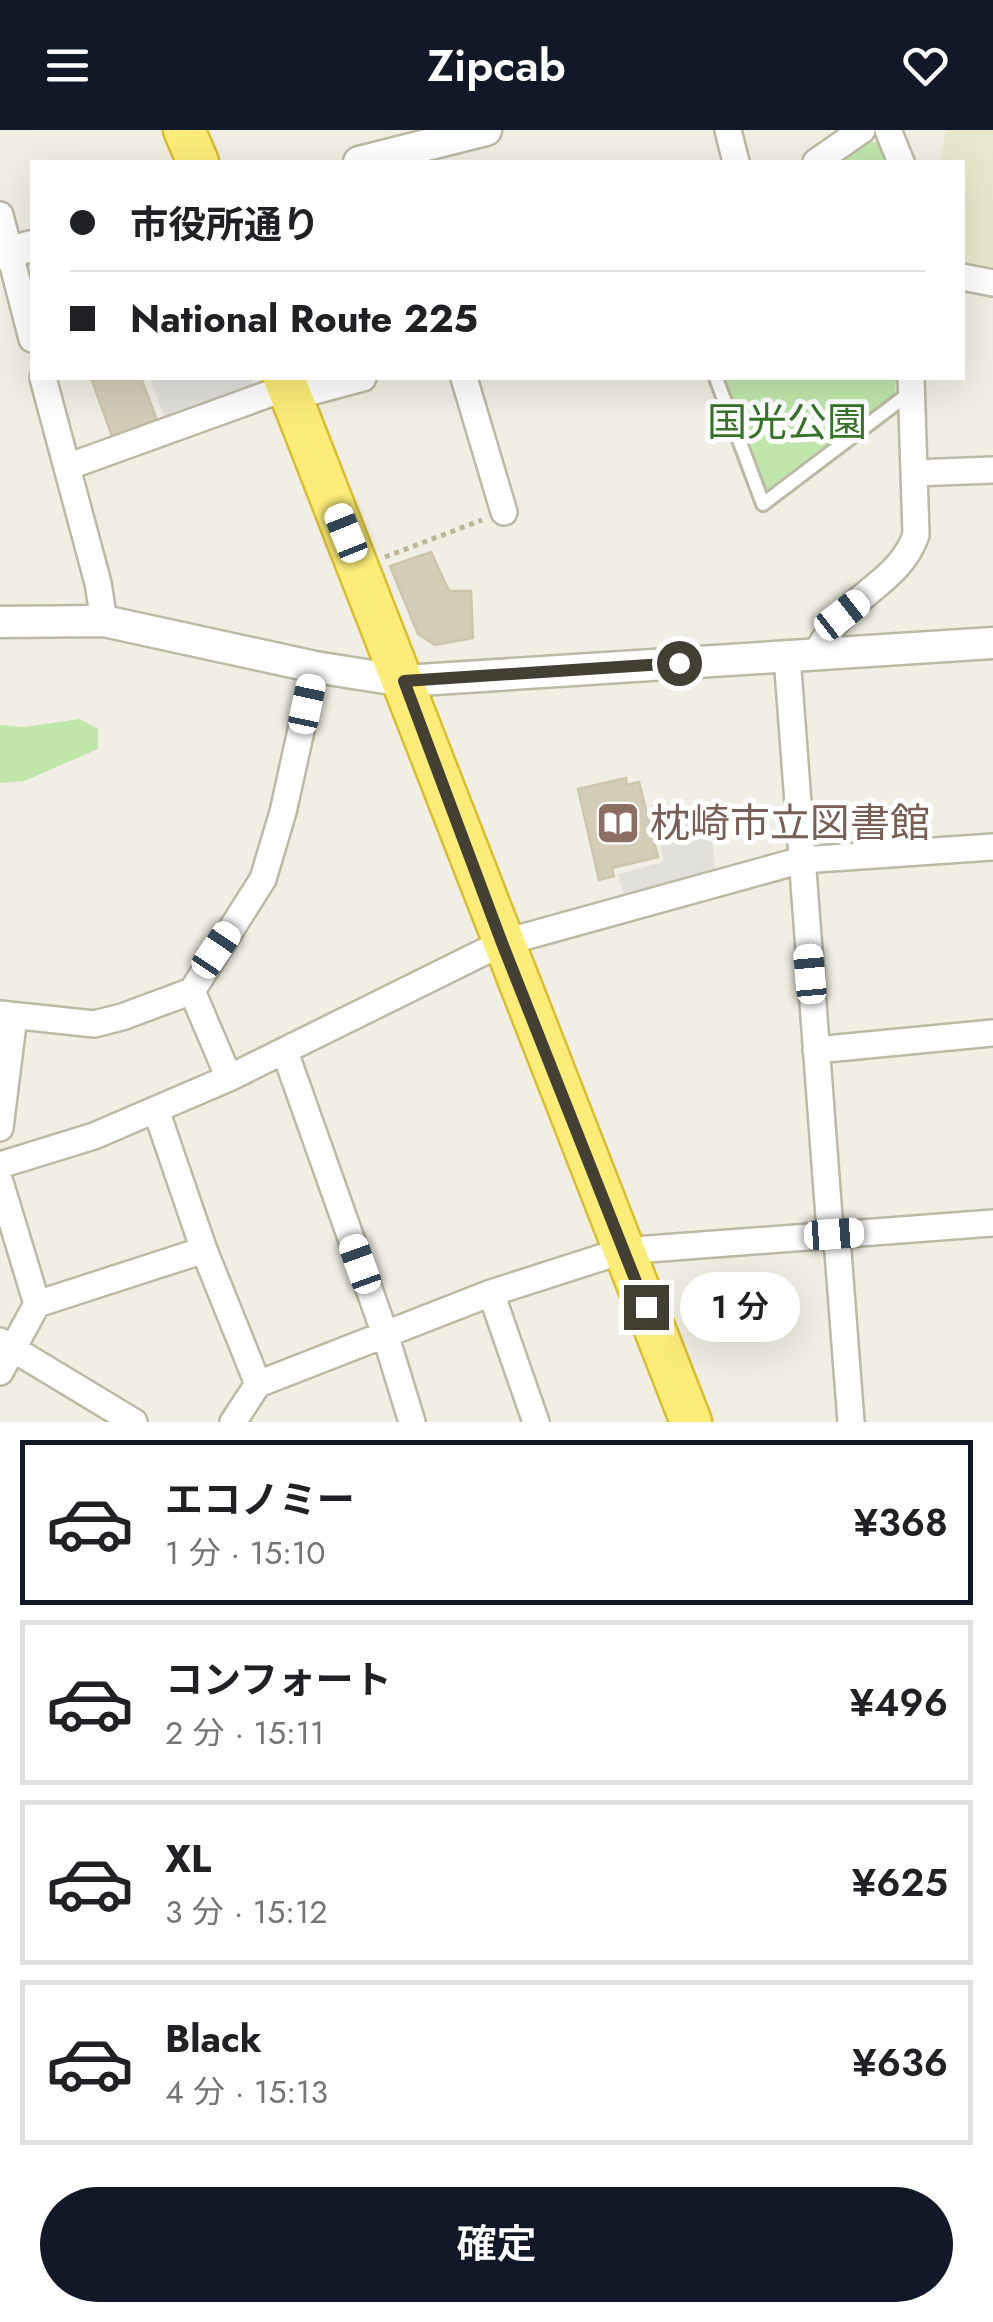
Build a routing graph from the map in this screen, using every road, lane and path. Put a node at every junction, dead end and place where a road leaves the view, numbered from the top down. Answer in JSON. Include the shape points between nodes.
{"nodes":[{"id":1,"x":184,"y":130,"type":"edge"},
{"id":2,"x":486,"y":130,"type":"edge"},
{"id":3,"x":728,"y":130,"type":"edge"},
{"id":4,"x":862,"y":130,"type":"edge"},
{"id":5,"x":888,"y":130,"type":"edge"},
{"id":6,"x":398,"y":148,"type":"edge"},
{"id":7,"x":197,"y":160,"type":"edge"},
{"id":8,"x":365,"y":160,"type":"edge"},
{"id":9,"x":736,"y":160,"type":"edge"},
{"id":10,"x":819,"y":160,"type":"edge"},
{"id":11,"x":900,"y":160,"type":"edge"},
{"id":12,"x":0,"y":215,"type":"edge"},
{"id":13,"x":14,"y":251,"type":"edge"},
{"id":14,"x":965,"y":278,"type":"edge"},
{"id":15,"x":993,"y":283,"type":"edge"},
{"id":16,"x":30,"y":329,"type":"edge"},
{"id":17,"x":44,"y":380,"type":"edge"},
{"id":18,"x":346,"y":380,"type":"edge"},
{"id":19,"x":465,"y":380,"type":"edge"},
{"id":20,"x":717,"y":380,"type":"edge"},
{"id":21,"x":911,"y":385,"type":"edge"},
{"id":22,"x":288,"y":387,"type":"edge"},
{"id":23,"x":67,"y":467,"type":"junction"},
{"id":24,"x":993,"y":470,"type":"edge"},
{"id":25,"x":914,"y":472,"type":"junction"},
{"id":26,"x":504,"y":512,"type":"joint"},
{"id":27,"x":360,"y":567,"type":"junction"},
{"id":28,"x":104,"y":621,"type":"junction"},
{"id":29,"x":0,"y":622,"type":"edge"},
{"id":30,"x":993,"y":642,"type":"edge"},
{"id":31,"x":801,"y":655,"type":"junction"},
{"id":32,"x":314,"y":667,"type":"junction"},
{"id":33,"x":404,"y":681,"type":"junction"},
{"id":34,"x":993,"y":847,"type":"edge"},
{"id":35,"x":802,"y":860,"type":"junction"},
{"id":36,"x":502,"y":943,"type":"junction"},
{"id":37,"x":192,"y":991,"type":"junction"},
{"id":38,"x":7,"y":1015,"type":"edge"},
{"id":39,"x":993,"y":1033,"type":"edge"},
{"id":40,"x":816,"y":1050,"type":"junction"},
{"id":41,"x":284,"y":1052,"type":"junction"},
{"id":42,"x":229,"y":1078,"type":"junction"},
{"id":43,"x":156,"y":1110,"type":"junction"},
{"id":44,"x":0,"y":1128,"type":"edge"},
{"id":45,"x":0,"y":1165,"type":"edge"},
{"id":46,"x":0,"y":1182,"type":"edge"},
{"id":47,"x":993,"y":1223,"type":"edge"},
{"id":48,"x":834,"y":1234,"type":"junction"},
{"id":49,"x":204,"y":1250,"type":"junction"},
{"id":50,"x":622,"y":1251,"type":"junction"},
{"id":51,"x":491,"y":1293,"type":"junction"},
{"id":52,"x":37,"y":1304,"type":"junction"},
{"id":53,"x":385,"y":1334,"type":"junction"},
{"id":54,"x":7,"y":1345,"type":"edge"},
{"id":55,"x":0,"y":1372,"type":"edge"},
{"id":56,"x":258,"y":1384,"type":"junction"},
{"id":57,"x":99,"y":1414,"type":"edge"},
{"id":58,"x":134,"y":1422,"type":"edge"},
{"id":59,"x":233,"y":1422,"type":"edge"},
{"id":60,"x":412,"y":1422,"type":"edge"},
{"id":61,"x":536,"y":1422,"type":"edge"},
{"id":62,"x":690,"y":1422,"type":"edge"},
{"id":63,"x":850,"y":1422,"type":"edge"}],
"edges":[{"from":1,"to":7,"type":"highway"},
{"from":2,"to":6,"type":"street"},
{"from":3,"to":9,"type":"street"},
{"from":4,"to":10,"type":"street"},
{"from":5,"to":11,"type":"street"},
{"from":6,"to":8,"type":"street"},
{"from":12,"to":13,"type":"street"},
{"from":13,"to":16,"type":"street"},
{"from":14,"to":15,"type":"street"},
{"from":17,"to":23,"type":"street"},
{"from":18,"to":22,"type":"street"},
{"from":19,"to":26,"type":"street"},
{"from":20,"to":21,"type":"lane","via":[[763,504]]},
{"from":21,"to":25,"type":"street"},
{"from":22,"to":23,"type":"street"},
{"from":22,"to":27,"type":"highway"},
{"from":23,"to":28,"type":"street"},
{"from":24,"to":25,"type":"street"},
{"from":25,"to":31,"type":"street","via":[[916,535],[910,552]]},
{"from":26,"to":27,"type":"path"},
{"from":27,"to":33,"type":"highway"},
{"from":28,"to":29,"type":"street"},
{"from":28,"to":32,"type":"street"},
{"from":30,"to":31,"type":"street"},
{"from":31,"to":33,"type":"street"},
{"from":31,"to":35,"type":"street"},
{"from":32,"to":33,"type":"street"},
{"from":32,"to":37,"type":"street","via":[[263,880]]},
{"from":33,"to":36,"type":"highway"},
{"from":34,"to":35,"type":"street"},
{"from":35,"to":36,"type":"street"},
{"from":35,"to":40,"type":"street"},
{"from":36,"to":41,"type":"street"},
{"from":36,"to":50,"type":"highway"},
{"from":37,"to":38,"type":"street","via":[[94,1024]]},
{"from":37,"to":42,"type":"street"},
{"from":38,"to":44,"type":"street"},
{"from":39,"to":40,"type":"street"},
{"from":40,"to":48,"type":"street"},
{"from":41,"to":42,"type":"street"},
{"from":41,"to":53,"type":"street"},
{"from":42,"to":43,"type":"street"},
{"from":43,"to":45,"type":"street"},
{"from":43,"to":49,"type":"street"},
{"from":46,"to":52,"type":"street"},
{"from":47,"to":48,"type":"street"},
{"from":48,"to":50,"type":"street"},
{"from":48,"to":63,"type":"street"},
{"from":49,"to":52,"type":"street"},
{"from":49,"to":56,"type":"street"},
{"from":50,"to":51,"type":"street"},
{"from":50,"to":62,"type":"highway"},
{"from":51,"to":53,"type":"street"},
{"from":51,"to":61,"type":"street"},
{"from":52,"to":54,"type":"street"},
{"from":53,"to":56,"type":"street"},
{"from":53,"to":60,"type":"street"},
{"from":54,"to":55,"type":"street"},
{"from":54,"to":57,"type":"street"},
{"from":56,"to":59,"type":"street"},
{"from":57,"to":58,"type":"street"}]}
